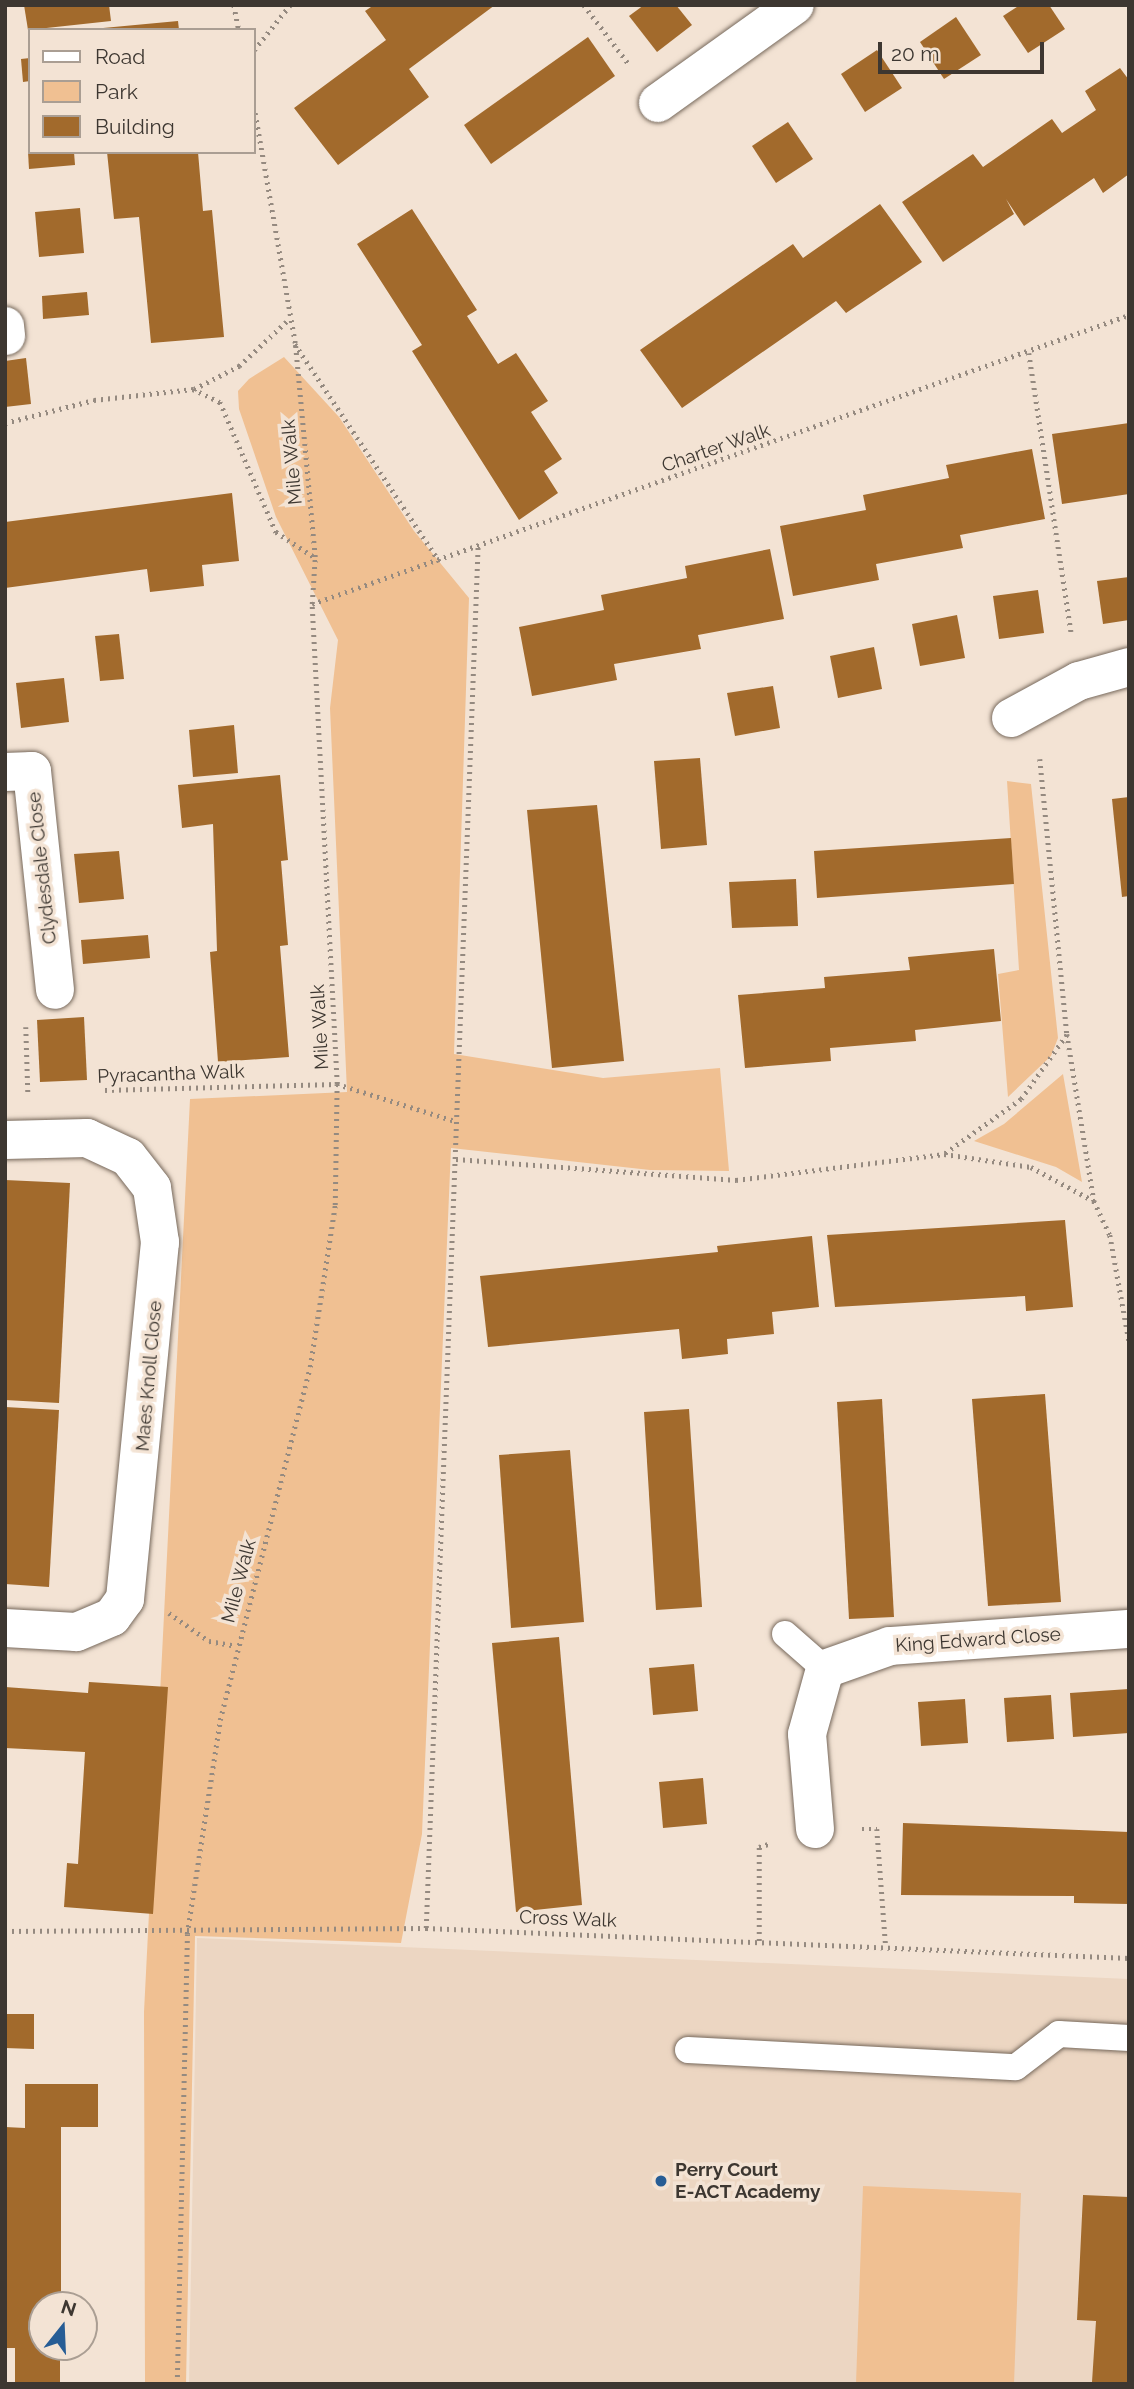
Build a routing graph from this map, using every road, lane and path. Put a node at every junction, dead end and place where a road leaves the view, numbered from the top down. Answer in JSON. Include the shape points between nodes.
{"nodes":[{"id":1,"x":234,"y":5,"type":"edge"},
{"id":2,"x":290,"y":5,"type":"edge"},
{"id":3,"x":584,"y":5,"type":"edge"},
{"id":4,"x":795,"y":5,"type":"edge"},
{"id":5,"x":239,"y":28,"type":"edge"},
{"id":6,"x":256,"y":48,"type":"edge"},
{"id":7,"x":658,"y":103,"type":"joint"},
{"id":8,"x":256,"y":122,"type":"edge"},
{"id":9,"x":1129,"y":315,"type":"edge"},
{"id":10,"x":286,"y":321,"type":"junction"},
{"id":11,"x":295,"y":343,"type":"junction"},
{"id":12,"x":1029,"y":353,"type":"junction"},
{"id":13,"x":193,"y":389,"type":"junction"},
{"id":14,"x":5,"y":423,"type":"edge"},
{"id":15,"x":478,"y":546,"type":"junction"},
{"id":16,"x":315,"y":557,"type":"junction"},
{"id":17,"x":440,"y":562,"type":"junction"},
{"id":18,"x":312,"y":604,"type":"junction"},
{"id":19,"x":1129,"y":667,"type":"edge"},
{"id":20,"x":1079,"y":681,"type":"junction"},
{"id":21,"x":1022,"y":710,"type":"joint"},
{"id":22,"x":5,"y":772,"type":"edge"},
{"id":23,"x":55,"y":990,"type":"dead end"},
{"id":24,"x":1067,"y":1034,"type":"junction"},
{"id":25,"x":337,"y":1084,"type":"junction"},
{"id":26,"x":97,"y":1090,"type":"dead end"},
{"id":27,"x":42,"y":1092,"type":"dead end"},
{"id":28,"x":17,"y":1093,"type":"dead end"},
{"id":29,"x":455,"y":1121,"type":"junction"},
{"id":30,"x":5,"y":1140,"type":"edge"},
{"id":31,"x":944,"y":1154,"type":"junction"},
{"id":32,"x":456,"y":1159,"type":"junction"},
{"id":33,"x":1094,"y":1201,"type":"junction"},
{"id":34,"x":1129,"y":1341,"type":"edge"},
{"id":35,"x":129,"y":1585,"type":"junction"},
{"id":36,"x":5,"y":1628,"type":"edge"},
{"id":37,"x":1129,"y":1629,"type":"edge"},
{"id":38,"x":785,"y":1634,"type":"dead end"},
{"id":39,"x":236,"y":1646,"type":"junction"},
{"id":40,"x":825,"y":1668,"type":"junction"},
{"id":41,"x":815,"y":1829,"type":"dead end"},
{"id":42,"x":426,"y":1928,"type":"junction"},
{"id":43,"x":5,"y":1931,"type":"edge"},
{"id":44,"x":187,"y":1934,"type":"junction"},
{"id":45,"x":1129,"y":1958,"type":"edge"},
{"id":46,"x":1129,"y":2038,"type":"edge"},
{"id":47,"x":688,"y":2050,"type":"dead end"},
{"id":48,"x":177,"y":2384,"type":"edge"}],
"edges":[{"from":1,"to":5,"type":"path"},
{"from":2,"to":6,"type":"path"},
{"from":3,"to":7,"type":"path"},
{"from":4,"to":7,"type":"street"},
{"from":8,"to":10,"type":"path","name":"Mile Walk"},
{"from":9,"to":12,"type":"path","name":"Charter Walk"},
{"from":10,"to":11,"type":"path","name":"Mile Walk"},
{"from":10,"to":13,"type":"path","via":[[239,366]]},
{"from":11,"to":16,"type":"path","name":"Mile Walk"},
{"from":11,"to":17,"type":"path"},
{"from":12,"to":15,"type":"path","name":"Charter Walk"},
{"from":12,"to":20,"type":"path"},
{"from":13,"to":14,"type":"path","via":[[94,400]]},
{"from":13,"to":16,"type":"path","via":[[220,402],[276,532]]},
{"from":15,"to":17,"type":"path","name":"Charter Walk"},
{"from":15,"to":29,"type":"path"},
{"from":16,"to":18,"type":"path","name":"Mile Walk"},
{"from":17,"to":18,"type":"path","name":"Charter Walk"},
{"from":18,"to":25,"type":"path","name":"Mile Walk"},
{"from":19,"to":20,"type":"street"},
{"from":20,"to":21,"type":"street"},
{"from":21,"to":24,"type":"path"},
{"from":22,"to":23,"type":"street","name":"Clydesdale Close","via":[[32,771]]},
{"from":24,"to":31,"type":"path","via":[[1021,1099]]},
{"from":24,"to":33,"type":"path"},
{"from":25,"to":26,"type":"path","name":"Pyracantha Walk"},
{"from":25,"to":29,"type":"path","name":"Pyracantha Walk"},
{"from":25,"to":39,"type":"path","name":"Mile Walk","via":[[335,1205],[310,1367]]},
{"from":27,"to":28,"type":"path"},
{"from":29,"to":32,"type":"path"},
{"from":30,"to":35,"type":"street","name":"Maes Knoll Close","via":[[104,1143],[128,1157],[152,1188],[160,1242]]},
{"from":31,"to":32,"type":"path","via":[[736,1180]]},
{"from":31,"to":33,"type":"path","via":[[1031,1167]]},
{"from":32,"to":42,"type":"path"},
{"from":33,"to":34,"type":"path","via":[[1110,1235]]},
{"from":35,"to":36,"type":"street","name":"Maes Knoll Close","via":[[112,1617],[89,1627]]},
{"from":35,"to":39,"type":"path","via":[[209,1641]]},
{"from":37,"to":40,"type":"street","name":"King Edward Close","via":[[890,1646]]},
{"from":38,"to":40,"type":"lane"},
{"from":39,"to":44,"type":"path","name":"Mile Walk"},
{"from":40,"to":41,"type":"street","via":[[807,1734]]},
{"from":42,"to":44,"type":"path","name":"Cross Walk"},
{"from":42,"to":45,"type":"path","name":"Cross Walk"},
{"from":43,"to":44,"type":"path","name":"Cross Walk"},
{"from":44,"to":48,"type":"path","name":"Mile Walk"},
{"from":46,"to":47,"type":"lane","via":[[1059,2034],[1016,2067]]}]}
